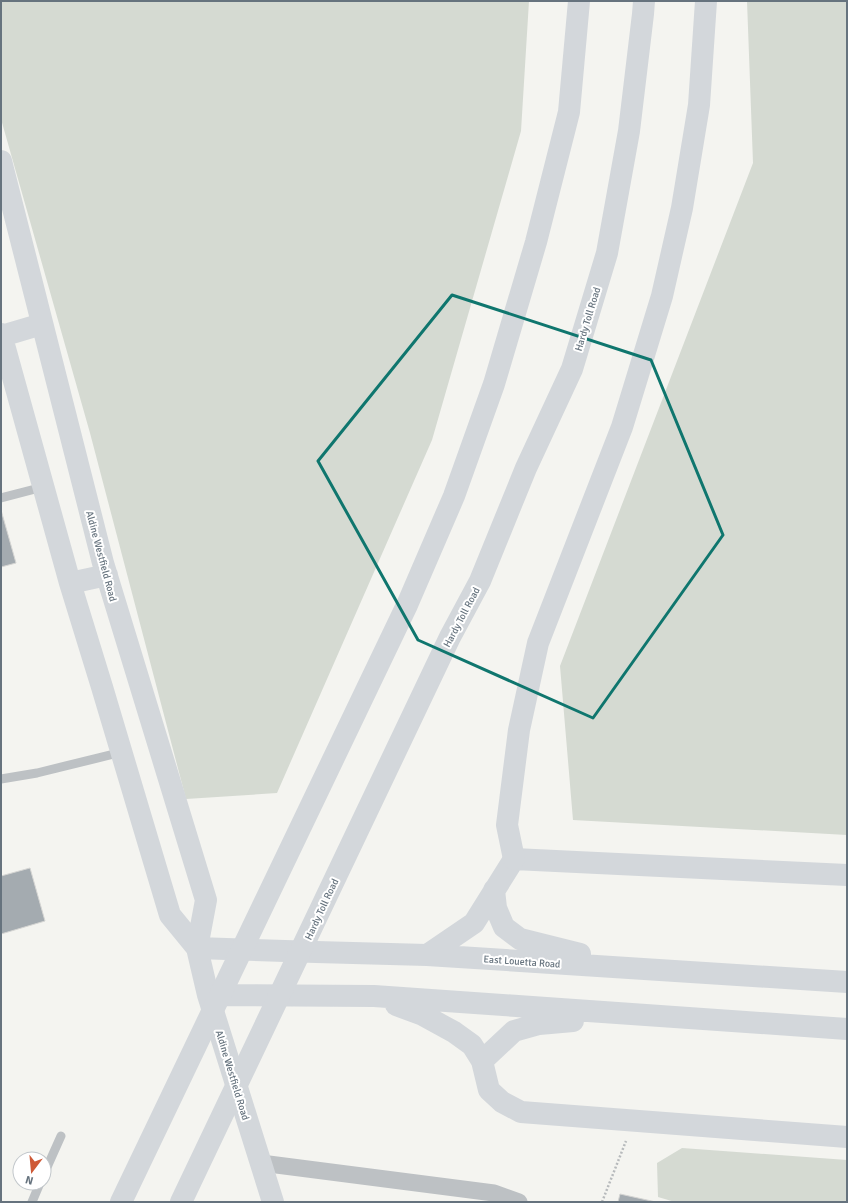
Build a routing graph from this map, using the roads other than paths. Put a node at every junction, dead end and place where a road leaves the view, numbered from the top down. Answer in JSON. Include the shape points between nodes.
{"nodes":[{"id":1,"x":579,"y":1,"type":"edge"},
{"id":2,"x":644,"y":1,"type":"edge"},
{"id":3,"x":706,"y":1,"type":"edge"},
{"id":4,"x":1,"y":161,"type":"edge"},
{"id":5,"x":42,"y":324,"type":"junction"},
{"id":6,"x":1,"y":335,"type":"edge"},
{"id":7,"x":6,"y":374,"type":"edge"},
{"id":8,"x":43,"y":487,"type":"junction"},
{"id":9,"x":1,"y":498,"type":"edge"},
{"id":10,"x":107,"y":575,"type":"junction"},
{"id":11,"x":70,"y":583,"type":"junction"},
{"id":12,"x":122,"y":752,"type":"junction"},
{"id":13,"x":1,"y":779,"type":"edge"},
{"id":14,"x":514,"y":859,"type":"junction"},
{"id":15,"x":847,"y":875,"type":"edge"},
{"id":16,"x":494,"y":890,"type":"junction"},
{"id":17,"x":197,"y":948,"type":"junction"},
{"id":18,"x":427,"y":954,"type":"junction"},
{"id":19,"x":643,"y":968,"type":"junction"},
{"id":20,"x":847,"y":982,"type":"edge"},
{"id":21,"x":208,"y":995,"type":"junction"},
{"id":22,"x":374,"y":996,"type":"junction"},
{"id":23,"x":639,"y":1015,"type":"junction"},
{"id":24,"x":847,"y":1029,"type":"edge"},
{"id":25,"x":482,"y":1061,"type":"junction"},
{"id":26,"x":61,"y":1136,"type":"dead end"},
{"id":27,"x":847,"y":1137,"type":"edge"},
{"id":28,"x":52,"y":1156,"type":"edge"},
{"id":29,"x":261,"y":1163,"type":"junction"},
{"id":30,"x":37,"y":1191,"type":"edge"},
{"id":31,"x":32,"y":1202,"type":"edge"},
{"id":32,"x":122,"y":1202,"type":"edge"},
{"id":33,"x":181,"y":1202,"type":"edge"},
{"id":34,"x":273,"y":1202,"type":"edge"},
{"id":35,"x":518,"y":1202,"type":"edge"}],
"edges":[{"from":1,"to":32,"type":"main road","via":[[569,112],[536,242],[494,384],[454,496],[407,605]]},
{"from":2,"to":33,"type":"main road","name":"Hardy Toll Road","via":[[629,131],[607,254],[572,369],[526,468],[480,581],[450,637]]},
{"from":3,"to":14,"type":"main road","via":[[699,105],[682,208],[662,296],[622,427],[538,643],[519,730],[507,825]]},
{"from":4,"to":5,"type":"main road","name":"Aldine Westfield Road"},
{"from":5,"to":6,"type":"main road"},
{"from":5,"to":10,"type":"main road","name":"Aldine Westfield Road"},
{"from":6,"to":7,"type":"main road","name":"Aldine Westfield Road"},
{"from":7,"to":8,"type":"main road","name":"Aldine Westfield Road"},
{"from":8,"to":9,"type":"lane"},
{"from":8,"to":11,"type":"main road","name":"Aldine Westfield Road"},
{"from":10,"to":11,"type":"main road"},
{"from":10,"to":17,"type":"main road","name":"Aldine Westfield Road","via":[[206,900]]},
{"from":11,"to":12,"type":"main road","name":"Aldine Westfield Road"},
{"from":12,"to":13,"type":"lane"},
{"from":12,"to":17,"type":"main road","name":"Aldine Westfield Road","via":[[170,916]]},
{"from":14,"to":15,"type":"main road"},
{"from":14,"to":16,"type":"main road"},
{"from":16,"to":18,"type":"main road","via":[[474,923]]},
{"from":16,"to":19,"type":"main road","via":[[496,908],[504,927],[520,940]]},
{"from":17,"to":18,"type":"main road","name":"East Louetta Road"},
{"from":17,"to":21,"type":"main road","name":"Aldine Westfield Road"},
{"from":18,"to":19,"type":"main road","name":"East Louetta Road"},
{"from":19,"to":20,"type":"main road","name":"East Louetta Road"},
{"from":21,"to":22,"type":"main road"},
{"from":21,"to":29,"type":"main road","name":"Aldine Westfield Road"},
{"from":22,"to":23,"type":"main road"},
{"from":22,"to":25,"type":"main road","via":[[423,1015],[454,1032],[472,1045]]},
{"from":23,"to":24,"type":"main road"},
{"from":23,"to":25,"type":"main road","via":[[539,1024],[514,1031]]},
{"from":25,"to":27,"type":"main road","via":[[489,1090],[502,1102],[521,1112]]},
{"from":26,"to":28,"type":"lane"},
{"from":29,"to":34,"type":"main road","name":"Aldine Westfield Road"},
{"from":29,"to":35,"type":"street","via":[[494,1193]]},
{"from":30,"to":31,"type":"lane"}]}
